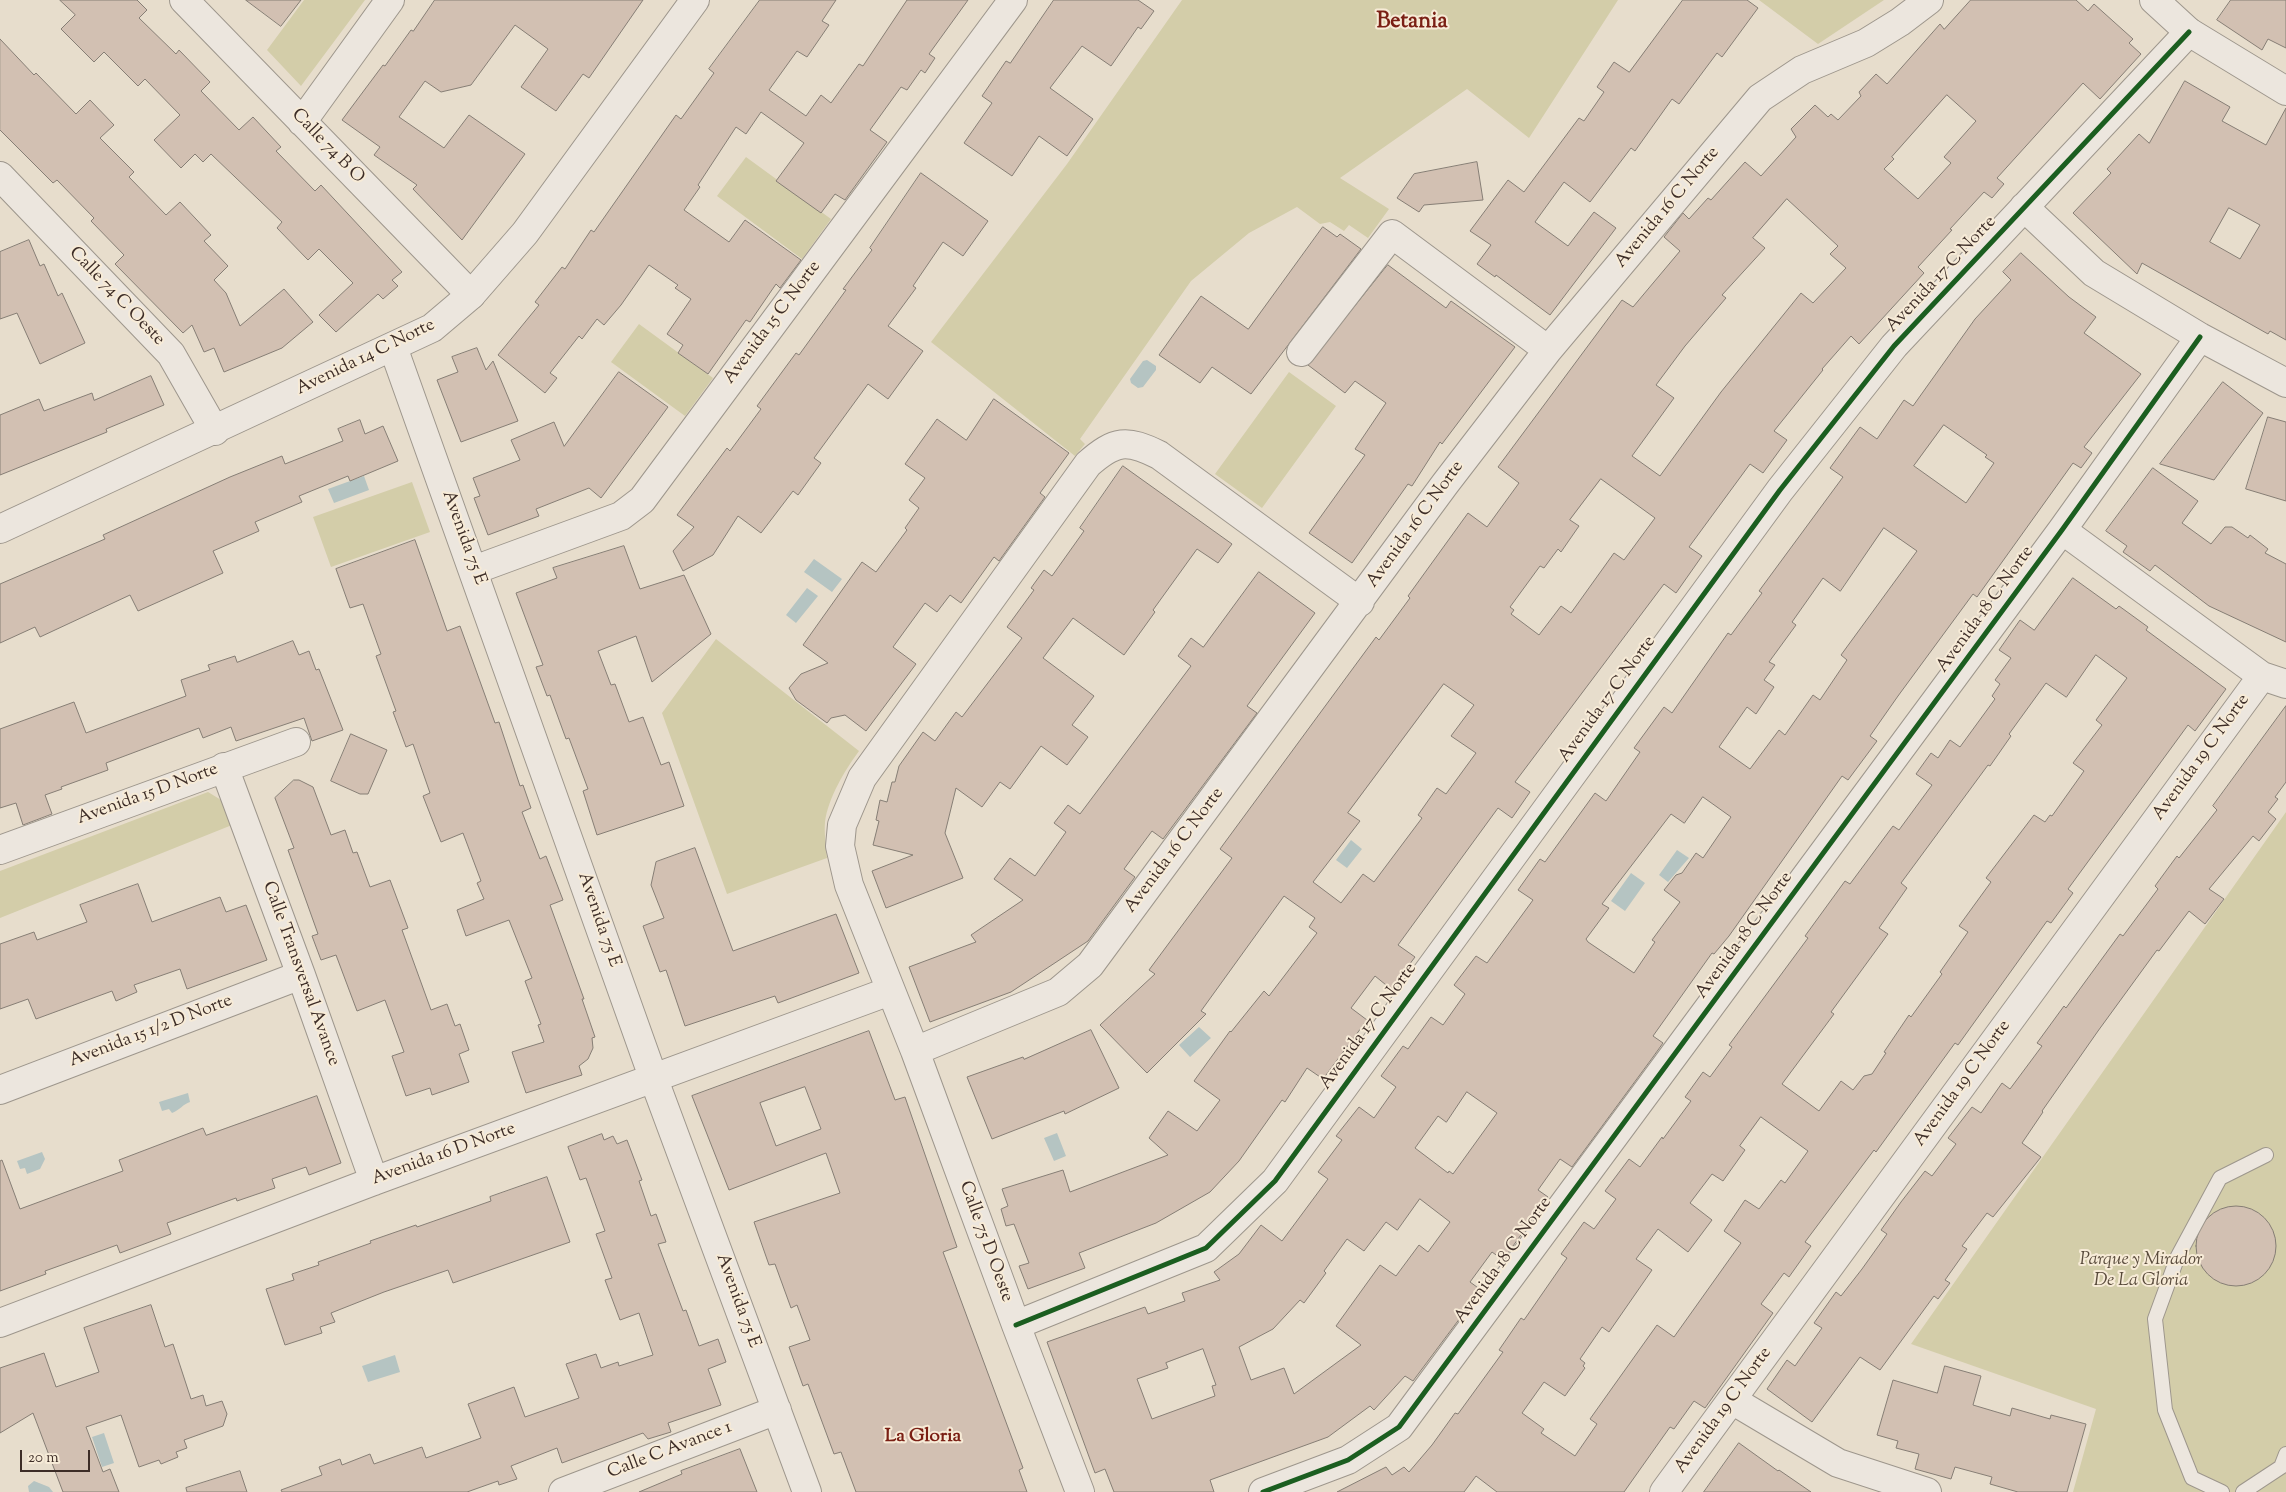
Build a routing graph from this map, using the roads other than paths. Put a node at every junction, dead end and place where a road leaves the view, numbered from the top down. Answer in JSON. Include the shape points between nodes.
{"nodes":[{"id":1,"x":184,"y":0,"type":"edge"},
{"id":2,"x":390,"y":0,"type":"edge"},
{"id":3,"x":696,"y":0,"type":"edge"},
{"id":4,"x":1012,"y":0,"type":"edge"},
{"id":5,"x":1929,"y":0,"type":"edge"},
{"id":6,"x":2154,"y":0,"type":"edge"},
{"id":7,"x":2189,"y":32,"type":"junction"},
{"id":8,"x":2286,"y":90,"type":"edge"},
{"id":9,"x":302,"y":122,"type":"junction"},
{"id":10,"x":2,"y":182,"type":"edge"},
{"id":11,"x":2024,"y":208,"type":"junction"},
{"id":12,"x":471,"y":295,"type":"junction"},
{"id":13,"x":2200,"y":337,"type":"junction"},
{"id":14,"x":393,"y":347,"type":"junction"},
{"id":15,"x":1548,"y":350,"type":"junction"},
{"id":16,"x":1302,"y":352,"type":"dead end"},
{"id":17,"x":2286,"y":383,"type":"edge"},
{"id":18,"x":215,"y":431,"type":"junction"},
{"id":19,"x":0,"y":529,"type":"edge"},
{"id":20,"x":2062,"y":530,"type":"junction"},
{"id":21,"x":474,"y":570,"type":"junction"},
{"id":22,"x":1360,"y":602,"type":"junction"},
{"id":23,"x":2274,"y":680,"type":"edge"},
{"id":24,"x":296,"y":742,"type":"dead end"},
{"id":25,"x":224,"y":767,"type":"junction"},
{"id":26,"x":0,"y":850,"type":"edge"},
{"id":27,"x":301,"y":975,"type":"junction"},
{"id":28,"x":890,"y":991,"type":"junction"},
{"id":29,"x":915,"y":1051,"type":"junction"},
{"id":30,"x":654,"y":1077,"type":"junction"},
{"id":31,"x":0,"y":1090,"type":"edge"},
{"id":32,"x":2266,"y":1155,"type":"dead end"},
{"id":33,"x":374,"y":1181,"type":"junction"},
{"id":34,"x":0,"y":1323,"type":"edge"},
{"id":35,"x":1016,"y":1325,"type":"junction"},
{"id":36,"x":1732,"y":1400,"type":"junction"},
{"id":37,"x":777,"y":1410,"type":"junction"},
{"id":38,"x":2286,"y":1454,"type":"edge"},
{"id":39,"x":563,"y":1492,"type":"edge"},
{"id":40,"x":807,"y":1492,"type":"edge"},
{"id":41,"x":1080,"y":1492,"type":"edge"},
{"id":42,"x":1263,"y":1492,"type":"edge"},
{"id":43,"x":1664,"y":1492,"type":"edge"},
{"id":44,"x":1927,"y":1492,"type":"edge"},
{"id":45,"x":2222,"y":1492,"type":"edge"},
{"id":46,"x":2243,"y":1492,"type":"edge"}],
"edges":[{"from":1,"to":9,"type":"street","name":"Calle 74 B O"},
{"from":2,"to":9,"type":"street"},
{"from":3,"to":12,"type":"street","name":"Avenida 14 C Norte","via":[[525,233]]},
{"from":4,"to":21,"type":"street","name":"Avenida 15 C Norte","via":[[642,500],[621,516]]},
{"from":5,"to":15,"type":"street","name":"Avenida 16 C Norte","via":[[1866,43],[1802,70],[1760,98]]},
{"from":6,"to":7,"type":"street"},
{"from":7,"to":8,"type":"street"},
{"from":7,"to":11,"type":"street","name":"Avenida 17 C Norte"},
{"from":9,"to":12,"type":"street","name":"Calle 74 B O"},
{"from":10,"to":18,"type":"street","name":"Calle 74 C Oeste","via":[[171,354]]},
{"from":11,"to":13,"type":"street","via":[[2094,273]]},
{"from":11,"to":35,"type":"street","name":"Avenida 17 C Norte","via":[[1894,346],[1780,490],[1275,1181],[1206,1248]]},
{"from":12,"to":14,"type":"street","name":"Avenida 14 C Norte","via":[[432,328]]},
{"from":13,"to":17,"type":"street"},
{"from":13,"to":20,"type":"street","name":"Avenida 18 C Norte"},
{"from":14,"to":18,"type":"street","name":"Avenida 14 C Norte"},
{"from":14,"to":21,"type":"street","name":"Avenida 75 E"},
{"from":15,"to":16,"type":"street","via":[[1392,234]]},
{"from":15,"to":22,"type":"street","name":"Avenida 16 C Norte"},
{"from":18,"to":19,"type":"street","name":"Avenida 14 C Norte"},
{"from":20,"to":23,"type":"street"},
{"from":20,"to":42,"type":"street","name":"Avenida 18 C Norte","via":[[1399,1427],[1348,1460]]},
{"from":21,"to":30,"type":"street","name":"Avenida 75 E"},
{"from":22,"to":28,"type":"street","name":"Calle 75 D Oeste","via":[[1159,455],[1140,445],[1119,443],[1102,451],[1088,464],[868,770],[850,802],[842,824],[842,864]]},
{"from":22,"to":29,"type":"street","name":"Avenida 16 C Norte","via":[[1090,965],[1058,992]]},
{"from":23,"to":36,"type":"street","name":"Avenida 19 C Norte"},
{"from":24,"to":25,"type":"street","name":"Avenida 15 D Norte"},
{"from":25,"to":26,"type":"street","name":"Avenida 15 D Norte"},
{"from":25,"to":27,"type":"street","name":"Calle Transversal Avance"},
{"from":27,"to":31,"type":"street","name":"Avenida 15 1/2 D Norte"},
{"from":27,"to":33,"type":"street","name":"Calle Transversal Avance"},
{"from":28,"to":29,"type":"street","name":"Calle 75 D Oeste"},
{"from":28,"to":30,"type":"street","name":"Avenida 16 D Norte"},
{"from":29,"to":35,"type":"street","name":"Calle 75 D Oeste"},
{"from":30,"to":33,"type":"street","name":"Avenida 16 D Norte"},
{"from":30,"to":37,"type":"street","name":"Avenida 75 E"},
{"from":32,"to":45,"type":"lane","via":[[2220,1178],[2178,1256],[2155,1319],[2166,1410],[2192,1478]]},
{"from":33,"to":34,"type":"street","name":"Avenida 16 D Norte"},
{"from":35,"to":41,"type":"street","name":"Calle 75 D Oeste"},
{"from":36,"to":43,"type":"street","name":"Avenida 19 C Norte"},
{"from":36,"to":44,"type":"street","via":[[1838,1463]]},
{"from":37,"to":39,"type":"street","name":"Calle C Avance 1"},
{"from":37,"to":40,"type":"street","name":"Avenida 75 E"},
{"from":38,"to":46,"type":"lane","via":[[2281,1467]]}]}
